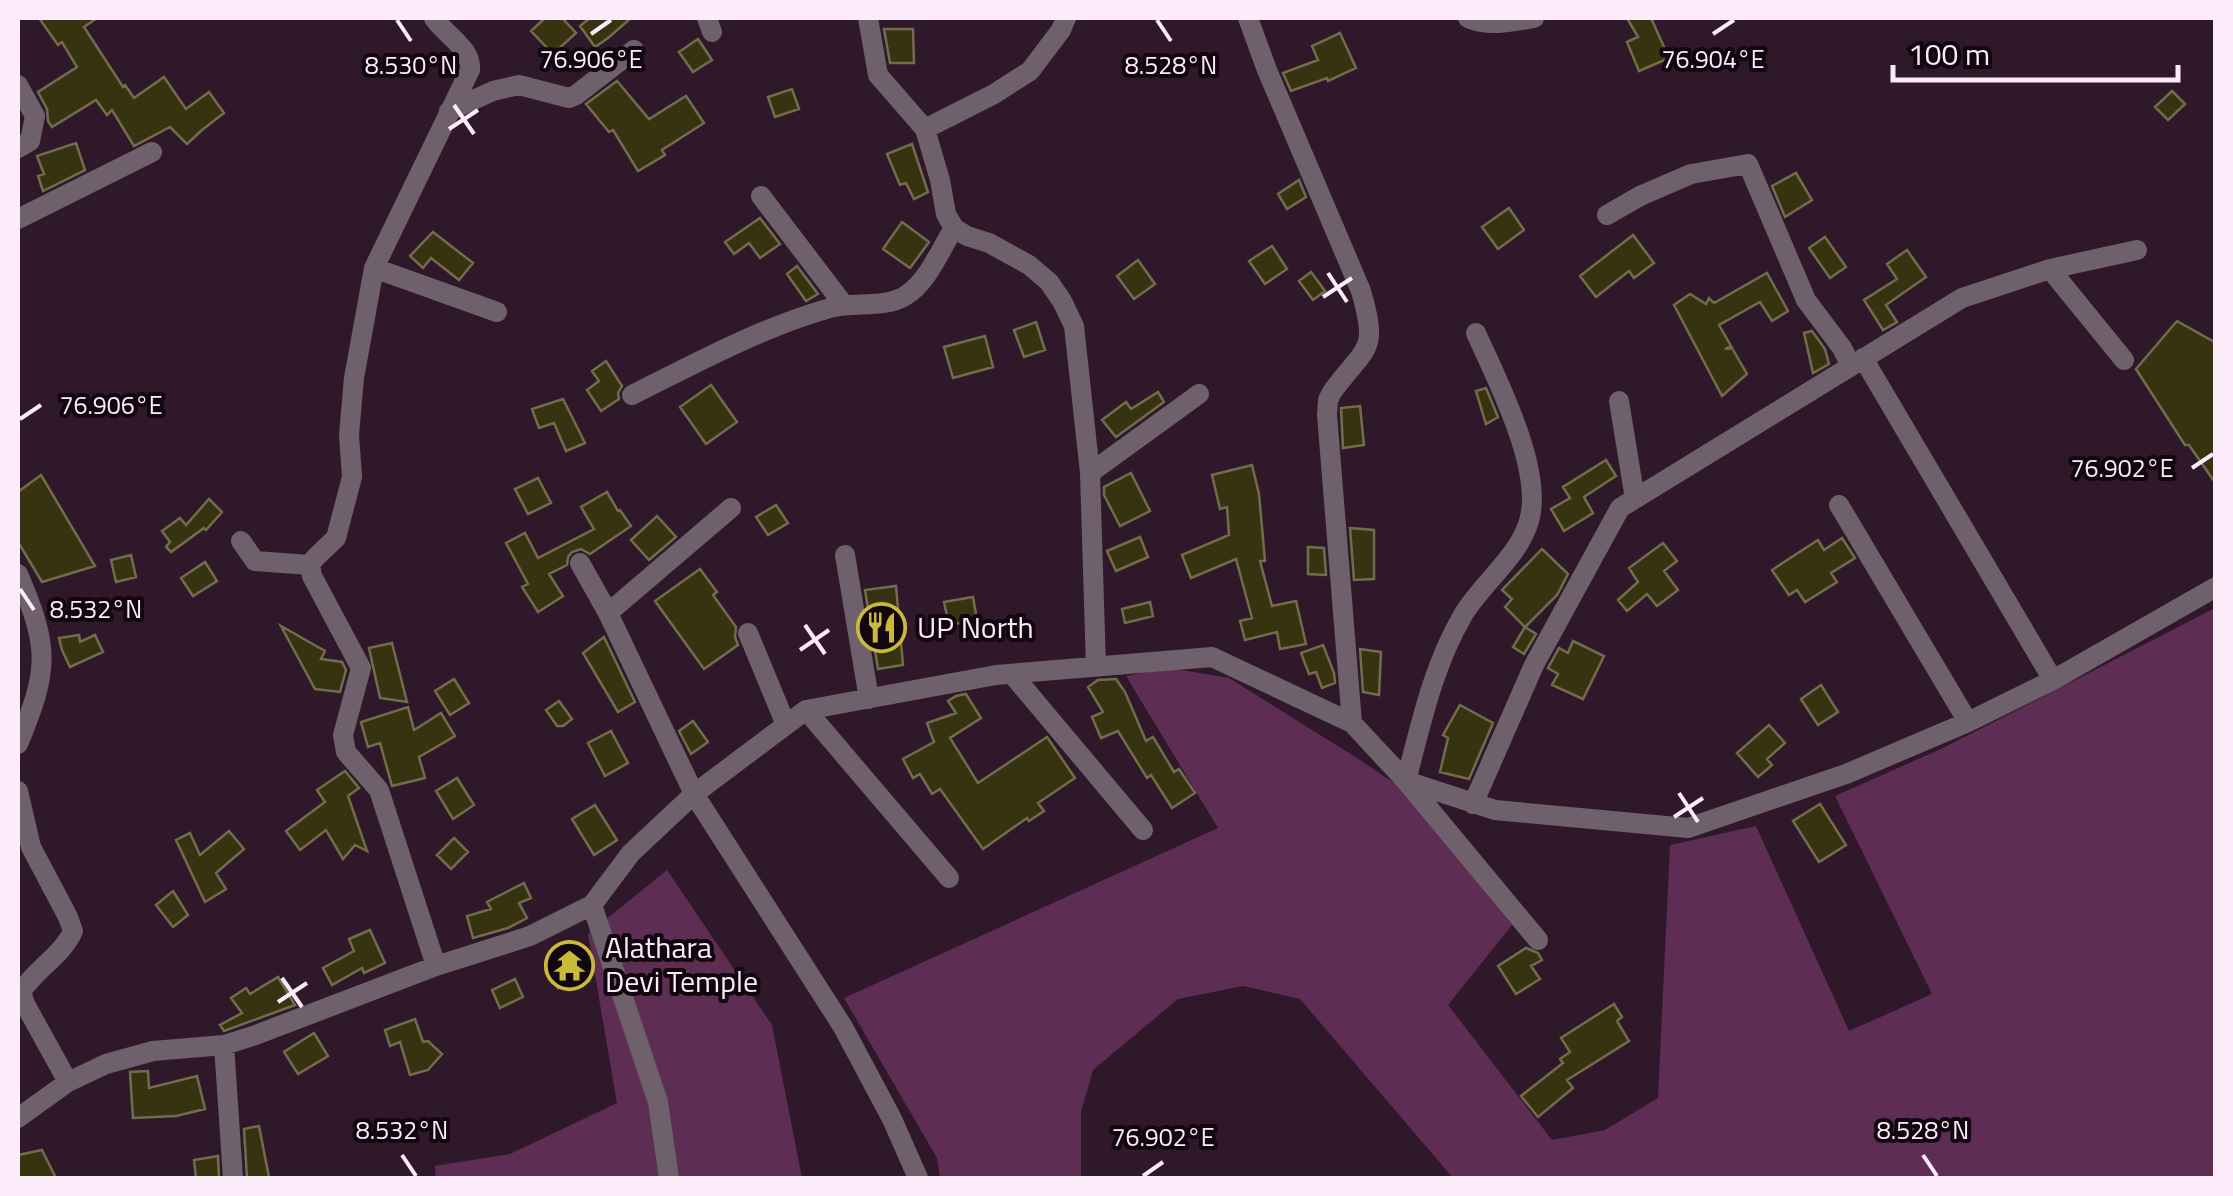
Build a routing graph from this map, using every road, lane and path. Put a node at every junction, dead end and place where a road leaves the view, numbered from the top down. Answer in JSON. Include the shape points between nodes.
{"nodes":[{"id":1,"x":434,"y":18,"type":"edge"},
{"id":2,"x":868,"y":18,"type":"edge"},
{"id":3,"x":1066,"y":18,"type":"edge"},
{"id":4,"x":1248,"y":18,"type":"edge"},
{"id":5,"x":1468,"y":18,"type":"edge"},
{"id":6,"x":1534,"y":18,"type":"edge"},
{"id":7,"x":634,"y":50,"type":"dead end"},
{"id":8,"x":18,"y":85,"type":"edge"},
{"id":9,"x":448,"y":111,"type":"junction"},
{"id":10,"x":925,"y":130,"type":"junction"},
{"id":11,"x":18,"y":148,"type":"edge"},
{"id":12,"x":152,"y":152,"type":"dead end"},
{"id":13,"x":761,"y":196,"type":"dead end"},
{"id":14,"x":1607,"y":215,"type":"dead end"},
{"id":15,"x":18,"y":219,"type":"edge"},
{"id":16,"x":954,"y":228,"type":"junction"},
{"id":17,"x":2137,"y":250,"type":"dead end"},
{"id":18,"x":374,"y":268,"type":"junction"},
{"id":19,"x":2050,"y":270,"type":"junction"},
{"id":20,"x":844,"y":305,"type":"junction"},
{"id":21,"x":497,"y":312,"type":"dead end"},
{"id":22,"x":1476,"y":333,"type":"dead end"},
{"id":23,"x":2124,"y":360,"type":"dead end"},
{"id":24,"x":1857,"y":362,"type":"junction"},
{"id":25,"x":1199,"y":394,"type":"dead end"},
{"id":26,"x":632,"y":395,"type":"dead end"},
{"id":27,"x":1619,"y":401,"type":"dead end"},
{"id":28,"x":1090,"y":473,"type":"junction"},
{"id":29,"x":1635,"y":499,"type":"junction"},
{"id":30,"x":1839,"y":506,"type":"dead end"},
{"id":31,"x":731,"y":508,"type":"dead end"},
{"id":32,"x":241,"y":541,"type":"dead end"},
{"id":33,"x":846,"y":555,"type":"dead end"},
{"id":34,"x":580,"y":563,"type":"dead end"},
{"id":35,"x":310,"y":566,"type":"junction"},
{"id":36,"x":18,"y":574,"type":"edge"},
{"id":37,"x":2216,"y":586,"type":"edge"},
{"id":38,"x":608,"y":613,"type":"junction"},
{"id":39,"x":748,"y":633,"type":"dead end"},
{"id":40,"x":1096,"y":667,"type":"junction"},
{"id":41,"x":1012,"y":674,"type":"junction"},
{"id":42,"x":2053,"y":680,"type":"junction"},
{"id":43,"x":869,"y":698,"type":"junction"},
{"id":44,"x":806,"y":710,"type":"junction"},
{"id":45,"x":1968,"y":722,"type":"junction"},
{"id":46,"x":1352,"y":723,"type":"junction"},
{"id":47,"x":786,"y":725,"type":"junction"},
{"id":48,"x":18,"y":744,"type":"edge"},
{"id":49,"x":1406,"y":781,"type":"junction"},
{"id":50,"x":18,"y":791,"type":"edge"},
{"id":51,"x":694,"y":794,"type":"junction"},
{"id":52,"x":1473,"y":804,"type":"junction"},
{"id":53,"x":1143,"y":830,"type":"dead end"},
{"id":54,"x":949,"y":878,"type":"dead end"},
{"id":55,"x":592,"y":905,"type":"junction"},
{"id":56,"x":1538,"y":940,"type":"dead end"},
{"id":57,"x":436,"y":966,"type":"junction"},
{"id":58,"x":224,"y":1045,"type":"junction"},
{"id":59,"x":68,"y":1082,"type":"junction"},
{"id":60,"x":18,"y":1118,"type":"edge"},
{"id":61,"x":233,"y":1178,"type":"edge"},
{"id":62,"x":669,"y":1178,"type":"edge"},
{"id":63,"x":918,"y":1178,"type":"edge"}],
"edges":[{"from":1,"to":9,"type":"street","via":[[470,60]]},
{"from":2,"to":10,"type":"street","via":[[878,75]]},
{"from":3,"to":10,"type":"street","via":[[1030,71]]},
{"from":4,"to":46,"type":"street","via":[[1369,319],[1366,349],[1332,392],[1327,414]]},
{"from":5,"to":6,"type":"street","via":[[1500,24]]},
{"from":7,"to":9,"type":"street","via":[[576,96],[519,85]]},
{"from":8,"to":11,"type":"street","via":[[35,116],[30,141]]},
{"from":9,"to":18,"type":"street"},
{"from":10,"to":16,"type":"street"},
{"from":12,"to":15,"type":"street"},
{"from":13,"to":20,"type":"street"},
{"from":14,"to":24,"type":"street","via":[[1691,174],[1748,164],[1806,300]]},
{"from":16,"to":20,"type":"street","via":[[909,294]]},
{"from":16,"to":28,"type":"street","via":[[1029,264],[1062,301],[1074,326]]},
{"from":17,"to":19,"type":"street"},
{"from":18,"to":21,"type":"street"},
{"from":18,"to":35,"type":"street","via":[[354,378],[352,477],[336,538]]},
{"from":19,"to":23,"type":"street"},
{"from":19,"to":24,"type":"street","via":[[1962,298]]},
{"from":20,"to":26,"type":"street","via":[[744,340]]},
{"from":22,"to":49,"type":"street","via":[[1516,423],[1531,490],[1529,520],[1454,633],[1428,695]]},
{"from":24,"to":29,"type":"street"},
{"from":24,"to":42,"type":"street"},
{"from":25,"to":28,"type":"street"},
{"from":27,"to":29,"type":"street"},
{"from":28,"to":40,"type":"street"},
{"from":29,"to":52,"type":"street","via":[[1620,508],[1534,665]]},
{"from":30,"to":45,"type":"street"},
{"from":31,"to":38,"type":"street"},
{"from":32,"to":35,"type":"street","via":[[255,560]]},
{"from":33,"to":43,"type":"street"},
{"from":34,"to":38,"type":"street"},
{"from":35,"to":57,"type":"street","via":[[361,668],[343,735],[346,752],[379,790]]},
{"from":36,"to":48,"type":"street","via":[[41,637],[43,671]]},
{"from":37,"to":42,"type":"street"},
{"from":38,"to":51,"type":"street"},
{"from":39,"to":47,"type":"street"},
{"from":40,"to":41,"type":"street"},
{"from":40,"to":46,"type":"street","via":[[1212,658]]},
{"from":41,"to":43,"type":"street"},
{"from":41,"to":53,"type":"street"},
{"from":42,"to":45,"type":"street"},
{"from":43,"to":44,"type":"street"},
{"from":44,"to":47,"type":"street"},
{"from":44,"to":54,"type":"street"},
{"from":45,"to":52,"type":"street","via":[[1846,774],[1688,828]]},
{"from":46,"to":49,"type":"street"},
{"from":47,"to":51,"type":"street"},
{"from":49,"to":52,"type":"street"},
{"from":49,"to":56,"type":"street"},
{"from":50,"to":59,"type":"street","via":[[31,847],[73,931],[21,992]]},
{"from":51,"to":55,"type":"street","via":[[631,853]]},
{"from":51,"to":63,"type":"street","via":[[844,1027]]},
{"from":55,"to":57,"type":"street","via":[[530,936]]},
{"from":55,"to":62,"type":"street","via":[[658,1102]]},
{"from":57,"to":58,"type":"street"},
{"from":58,"to":59,"type":"street","via":[[153,1051]]},
{"from":58,"to":61,"type":"street"},
{"from":59,"to":60,"type":"street"}]}
